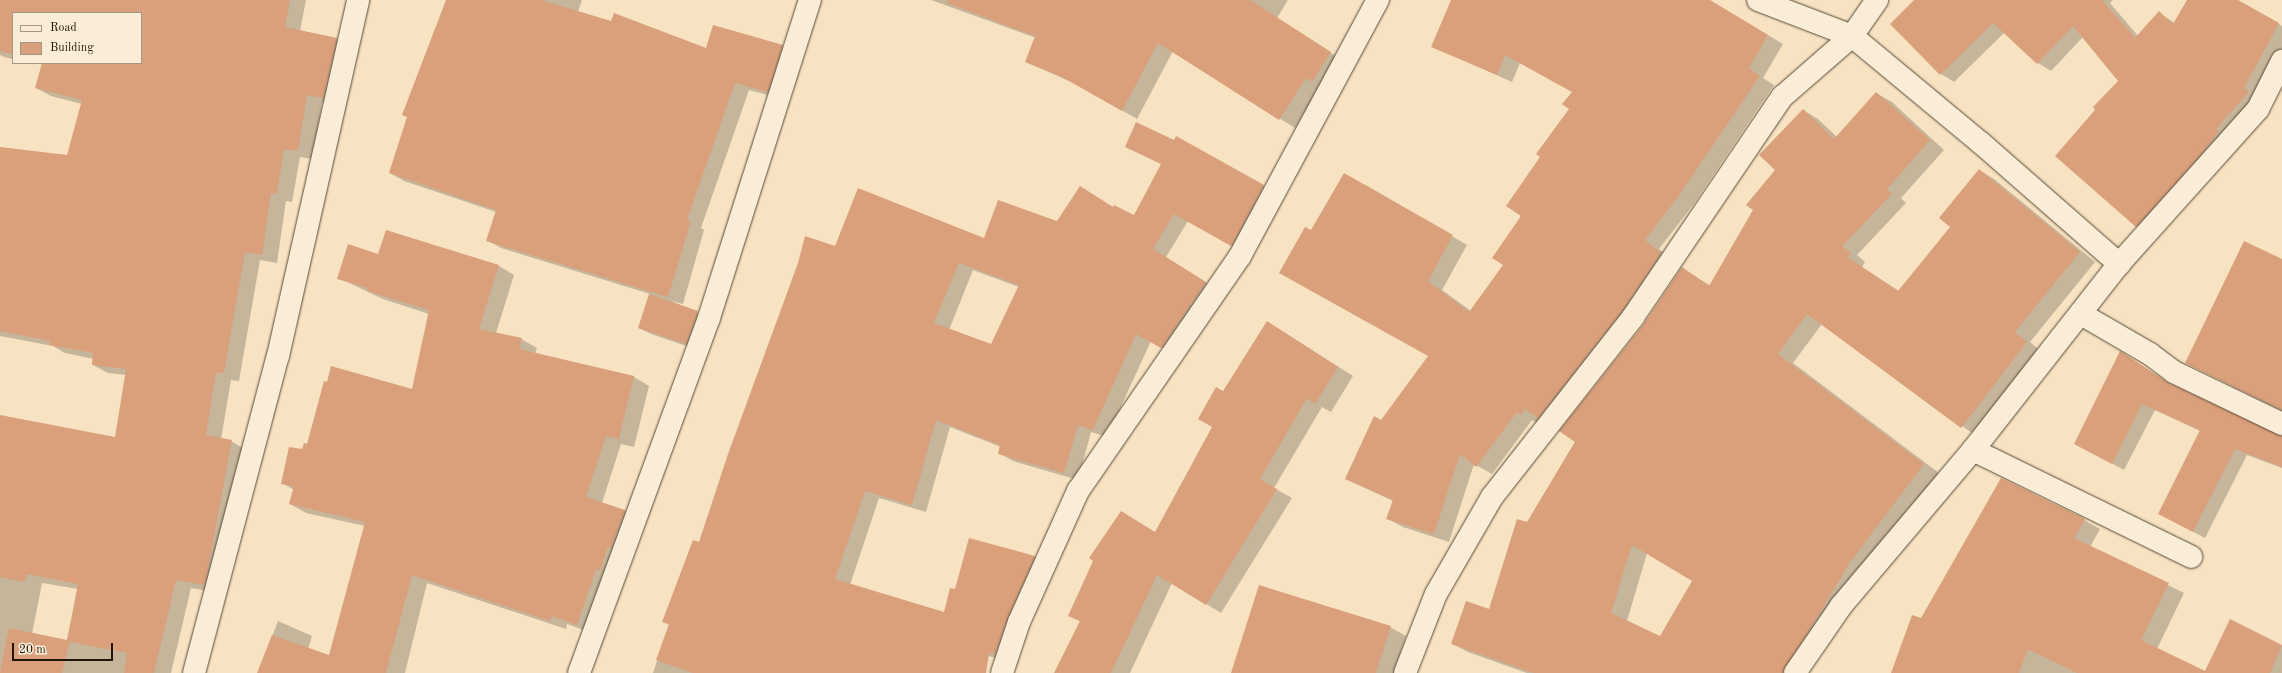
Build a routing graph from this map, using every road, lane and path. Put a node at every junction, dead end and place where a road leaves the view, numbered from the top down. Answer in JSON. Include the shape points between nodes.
{"nodes":[{"id":1,"x":358,"y":0,"type":"edge"},
{"id":2,"x":810,"y":0,"type":"edge"},
{"id":3,"x":1378,"y":0,"type":"edge"},
{"id":4,"x":1758,"y":0,"type":"edge"},
{"id":5,"x":1877,"y":0,"type":"edge"},
{"id":6,"x":1852,"y":36,"type":"junction"},
{"id":7,"x":2282,"y":61,"type":"edge"},
{"id":8,"x":2119,"y":264,"type":"junction"},
{"id":9,"x":2081,"y":314,"type":"junction"},
{"id":10,"x":2282,"y":424,"type":"edge"},
{"id":11,"x":1973,"y":450,"type":"junction"},
{"id":12,"x":2191,"y":557,"type":"dead end"},
{"id":13,"x":194,"y":673,"type":"edge"},
{"id":14,"x":579,"y":673,"type":"edge"},
{"id":15,"x":1002,"y":673,"type":"edge"},
{"id":16,"x":1405,"y":673,"type":"edge"},
{"id":17,"x":1795,"y":673,"type":"edge"}],
"edges":[{"from":1,"to":13,"type":"street","via":[[278,356]]},
{"from":2,"to":14,"type":"street","via":[[709,318]]},
{"from":3,"to":15,"type":"street","via":[[1240,256],[1078,491],[1019,622]]},
{"from":4,"to":6,"type":"street"},
{"from":5,"to":6,"type":"street"},
{"from":6,"to":8,"type":"street","via":[[1981,143]]},
{"from":6,"to":16,"type":"street","via":[[1782,97],[1633,317],[1492,496],[1436,594]]},
{"from":7,"to":8,"type":"street","via":[[2258,109]]},
{"from":8,"to":9,"type":"street"},
{"from":9,"to":10,"type":"street","via":[[2150,354],[2174,372]]},
{"from":9,"to":11,"type":"street"},
{"from":11,"to":12,"type":"street"},
{"from":11,"to":17,"type":"street","via":[[1841,606]]}]}
